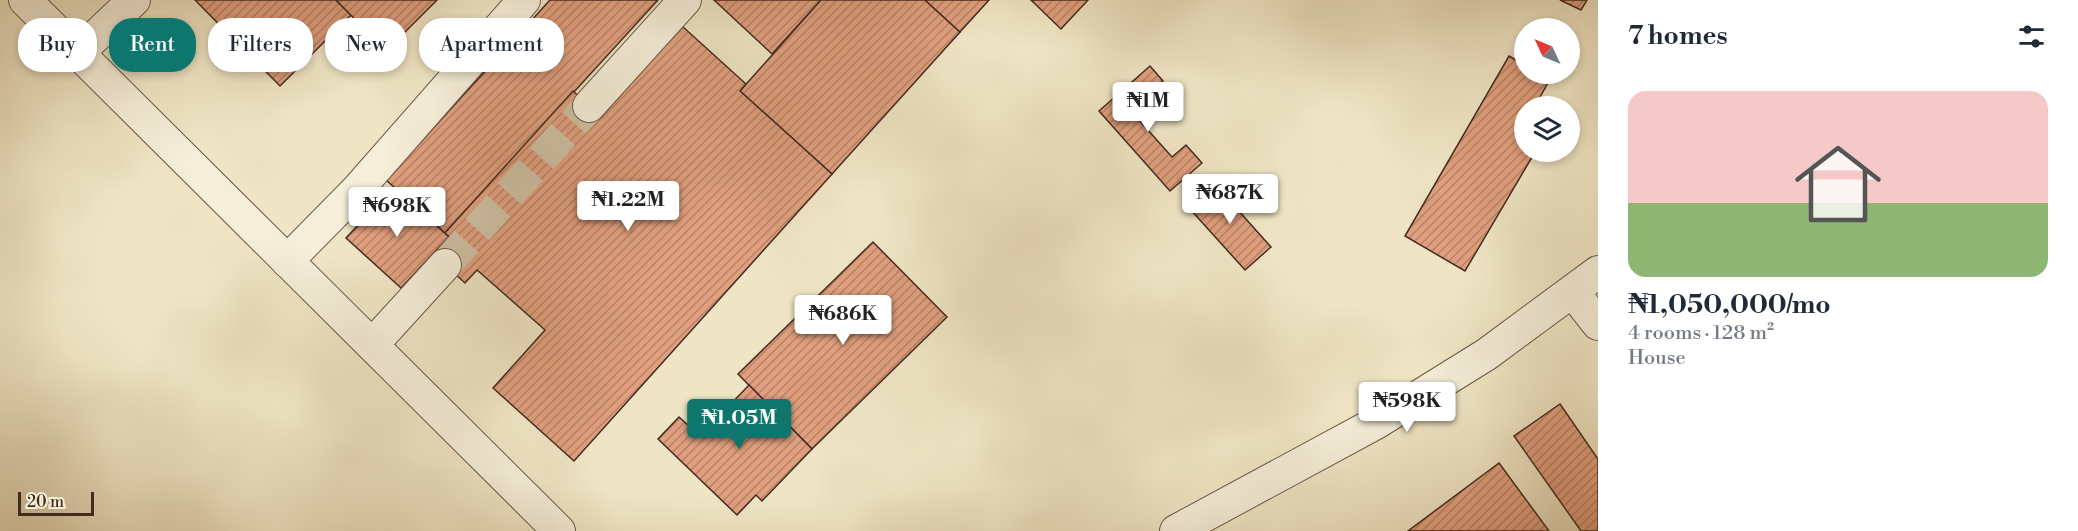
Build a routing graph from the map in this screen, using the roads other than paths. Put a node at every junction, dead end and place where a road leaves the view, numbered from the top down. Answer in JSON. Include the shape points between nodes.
{"nodes":[{"id":1,"x":134,"y":0,"type":"edge"},
{"id":2,"x":524,"y":0,"type":"edge"},
{"id":3,"x":685,"y":0,"type":"edge"},
{"id":4,"x":31,"y":2,"type":"edge"},
{"id":5,"x":46,"y":18,"type":"edge"},
{"id":6,"x":97,"y":35,"type":"edge"},
{"id":7,"x":97,"y":72,"type":"edge"},
{"id":8,"x":589,"y":106,"type":"tunnel mouth"},
{"id":9,"x":287,"y":261,"type":"junction"},
{"id":10,"x":445,"y":265,"type":"tunnel mouth"},
{"id":11,"x":1598,"y":273,"type":"edge"},
{"id":12,"x":1573,"y":292,"type":"junction"},
{"id":13,"x":1598,"y":324,"type":"edge"},
{"id":14,"x":372,"y":345,"type":"junction"},
{"id":15,"x":559,"y":531,"type":"edge"},
{"id":16,"x":1176,"y":531,"type":"edge"}],
"edges":[{"from":1,"to":6,"type":"street"},
{"from":2,"to":9,"type":"street","via":[[357,190]]},
{"from":3,"to":8,"type":"street"},
{"from":4,"to":5,"type":"street"},
{"from":7,"to":9,"type":"street"},
{"from":9,"to":14,"type":"street"},
{"from":10,"to":14,"type":"street"},
{"from":11,"to":12,"type":"street"},
{"from":12,"to":13,"type":"street"},
{"from":12,"to":16,"type":"street","via":[[1487,354],[1376,423]]},
{"from":14,"to":15,"type":"street"}]}
